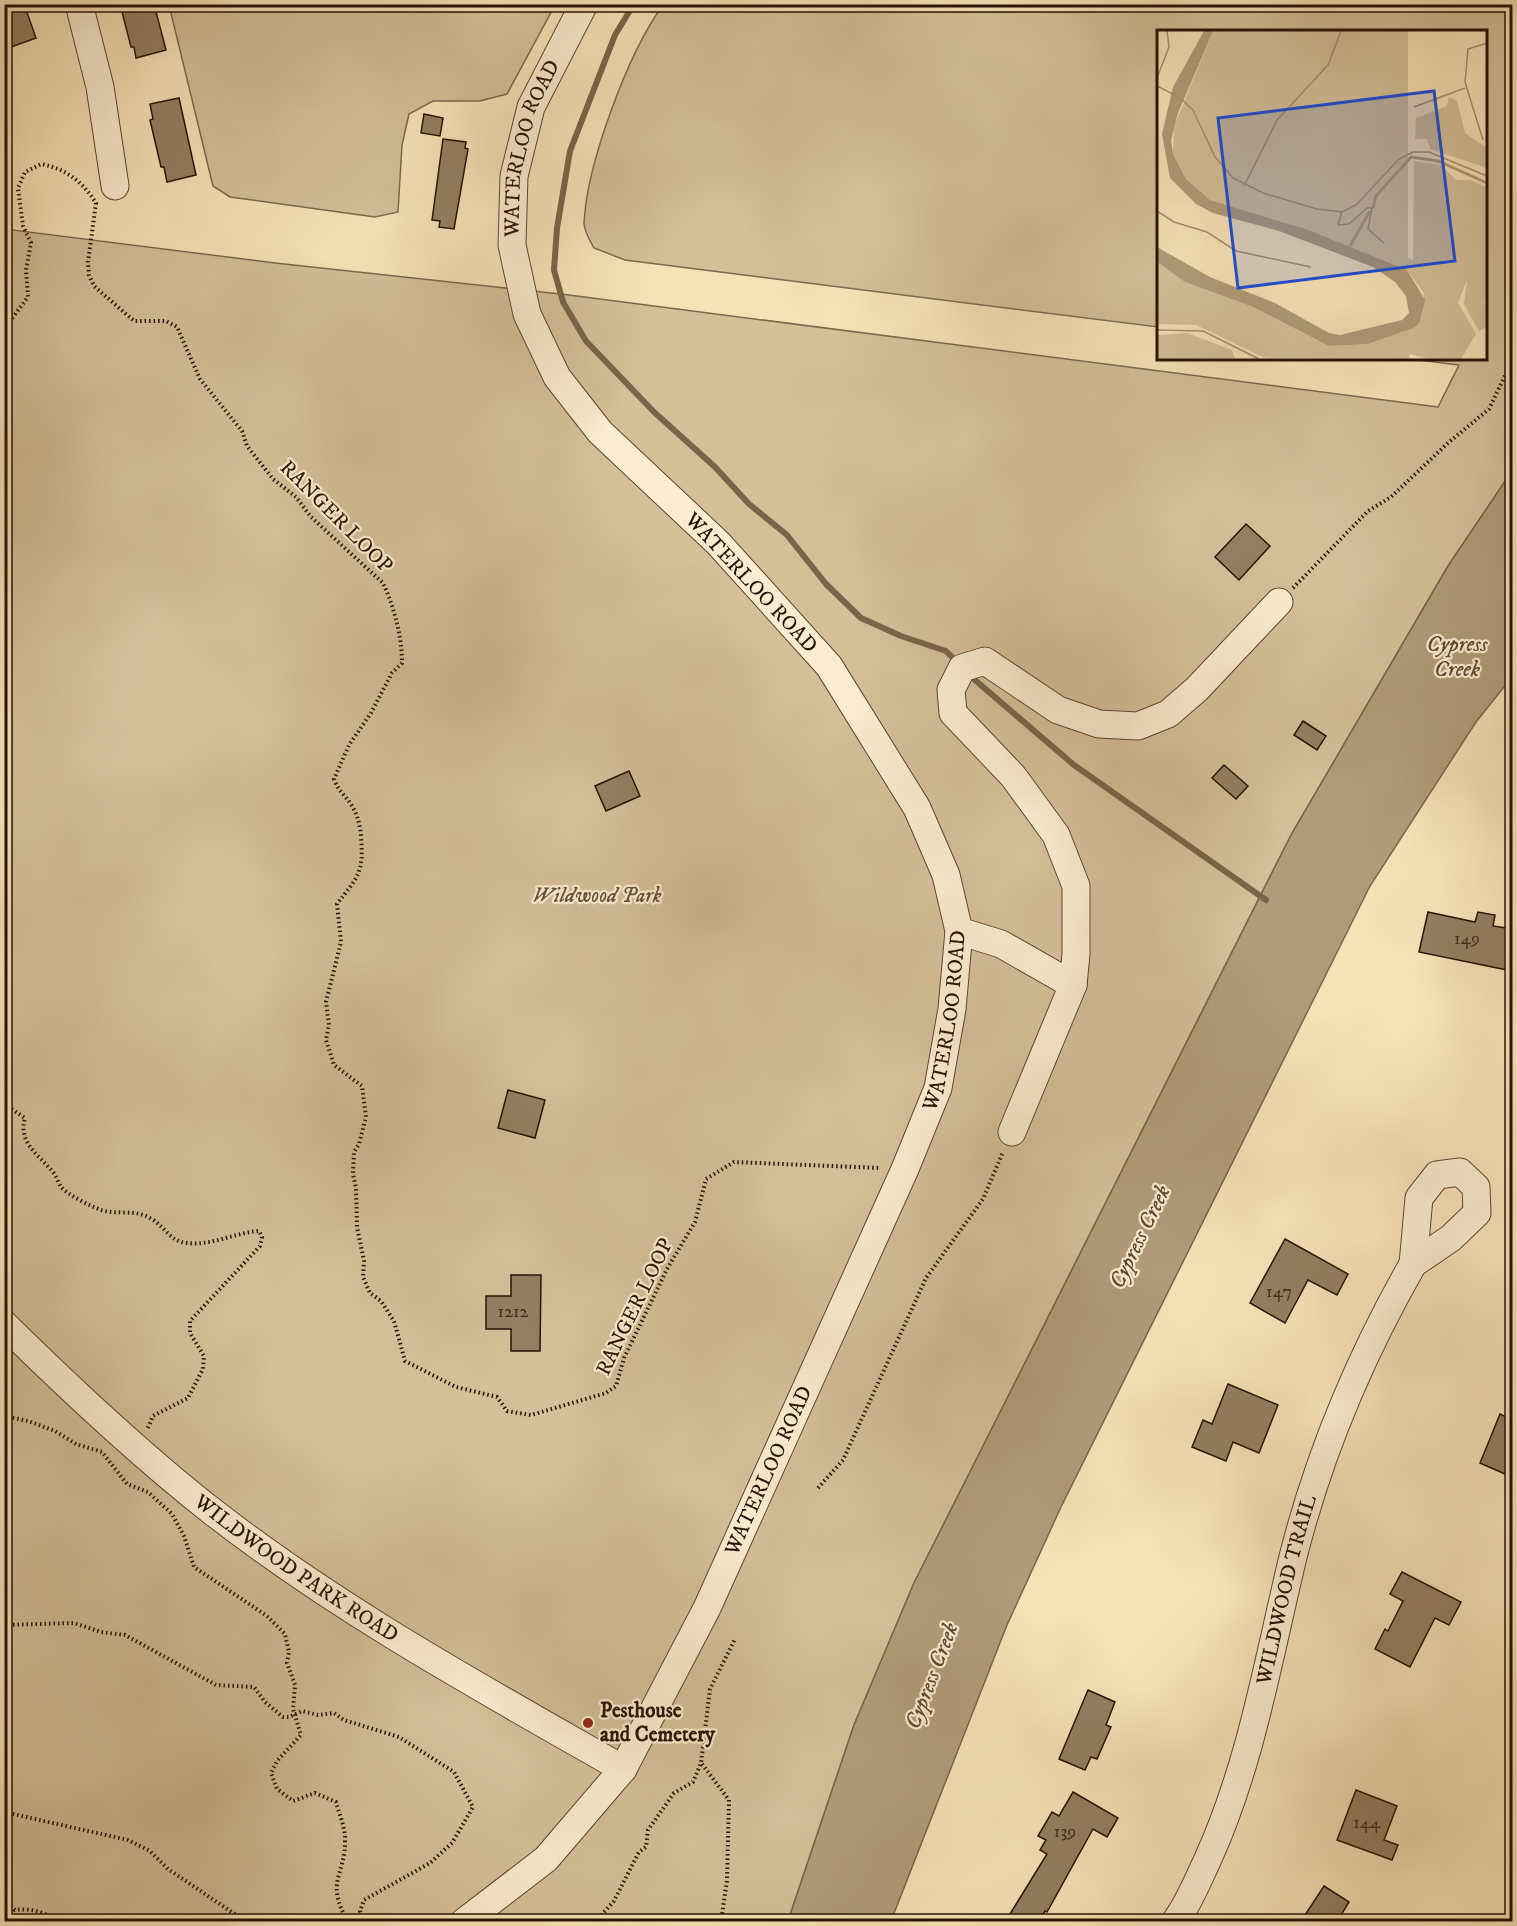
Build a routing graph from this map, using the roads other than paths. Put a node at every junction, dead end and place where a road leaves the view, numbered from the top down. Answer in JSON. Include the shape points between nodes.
{"nodes":[{"id":1,"x":79,"y":4,"type":"edge"},
{"id":2,"x":584,"y":4,"type":"edge"},
{"id":3,"x":115,"y":186,"type":"dead end"},
{"id":4,"x":1280,"y":602,"type":"road end"},
{"id":5,"x":959,"y":931,"type":"junction"},
{"id":6,"x":1072,"y":986,"type":"junction"},
{"id":7,"x":1012,"y":1132,"type":"road end"},
{"id":8,"x":1413,"y":1264,"type":"dead end"},
{"id":9,"x":4,"y":1324,"type":"edge"},
{"id":10,"x":623,"y":1769,"type":"junction"},
{"id":11,"x":464,"y":1922,"type":"edge"},
{"id":12,"x":1176,"y":1922,"type":"edge"}],
"edges":[{"from":1,"to":3,"type":"street","via":[[100,87]]},
{"from":2,"to":5,"type":"street","name":"WATERLOO ROAD","via":[[531,107],[514,176],[512,245],[527,314],[557,377],[600,432],[718,543],[829,666],[917,808],[946,875]]},
{"from":4,"to":6,"type":"street","via":[[1183,702],[1168,714],[1138,726],[1099,724],[1058,710],[985,660],[962,668],[951,690],[953,713],[1012,776],[1056,836],[1076,886]]},
{"from":5,"to":6,"type":"street","via":[[1001,944]]},
{"from":5,"to":10,"type":"street","name":"WATERLOO ROAD","via":[[952,1009],[938,1088],[707,1608]]},
{"from":6,"to":7,"type":"street"},
{"from":8,"to":12,"type":"street","name":"WILDWOOD TRAIL","via":[[1381,1320],[1335,1425],[1294,1554],[1257,1718],[1226,1820]]},
{"from":9,"to":10,"type":"street","name":"WILDWOOD PARK ROAD","via":[[86,1405],[213,1512],[349,1608]]},
{"from":10,"to":11,"type":"street","name":"WATERLOO ROAD","via":[[546,1859]]}]}
